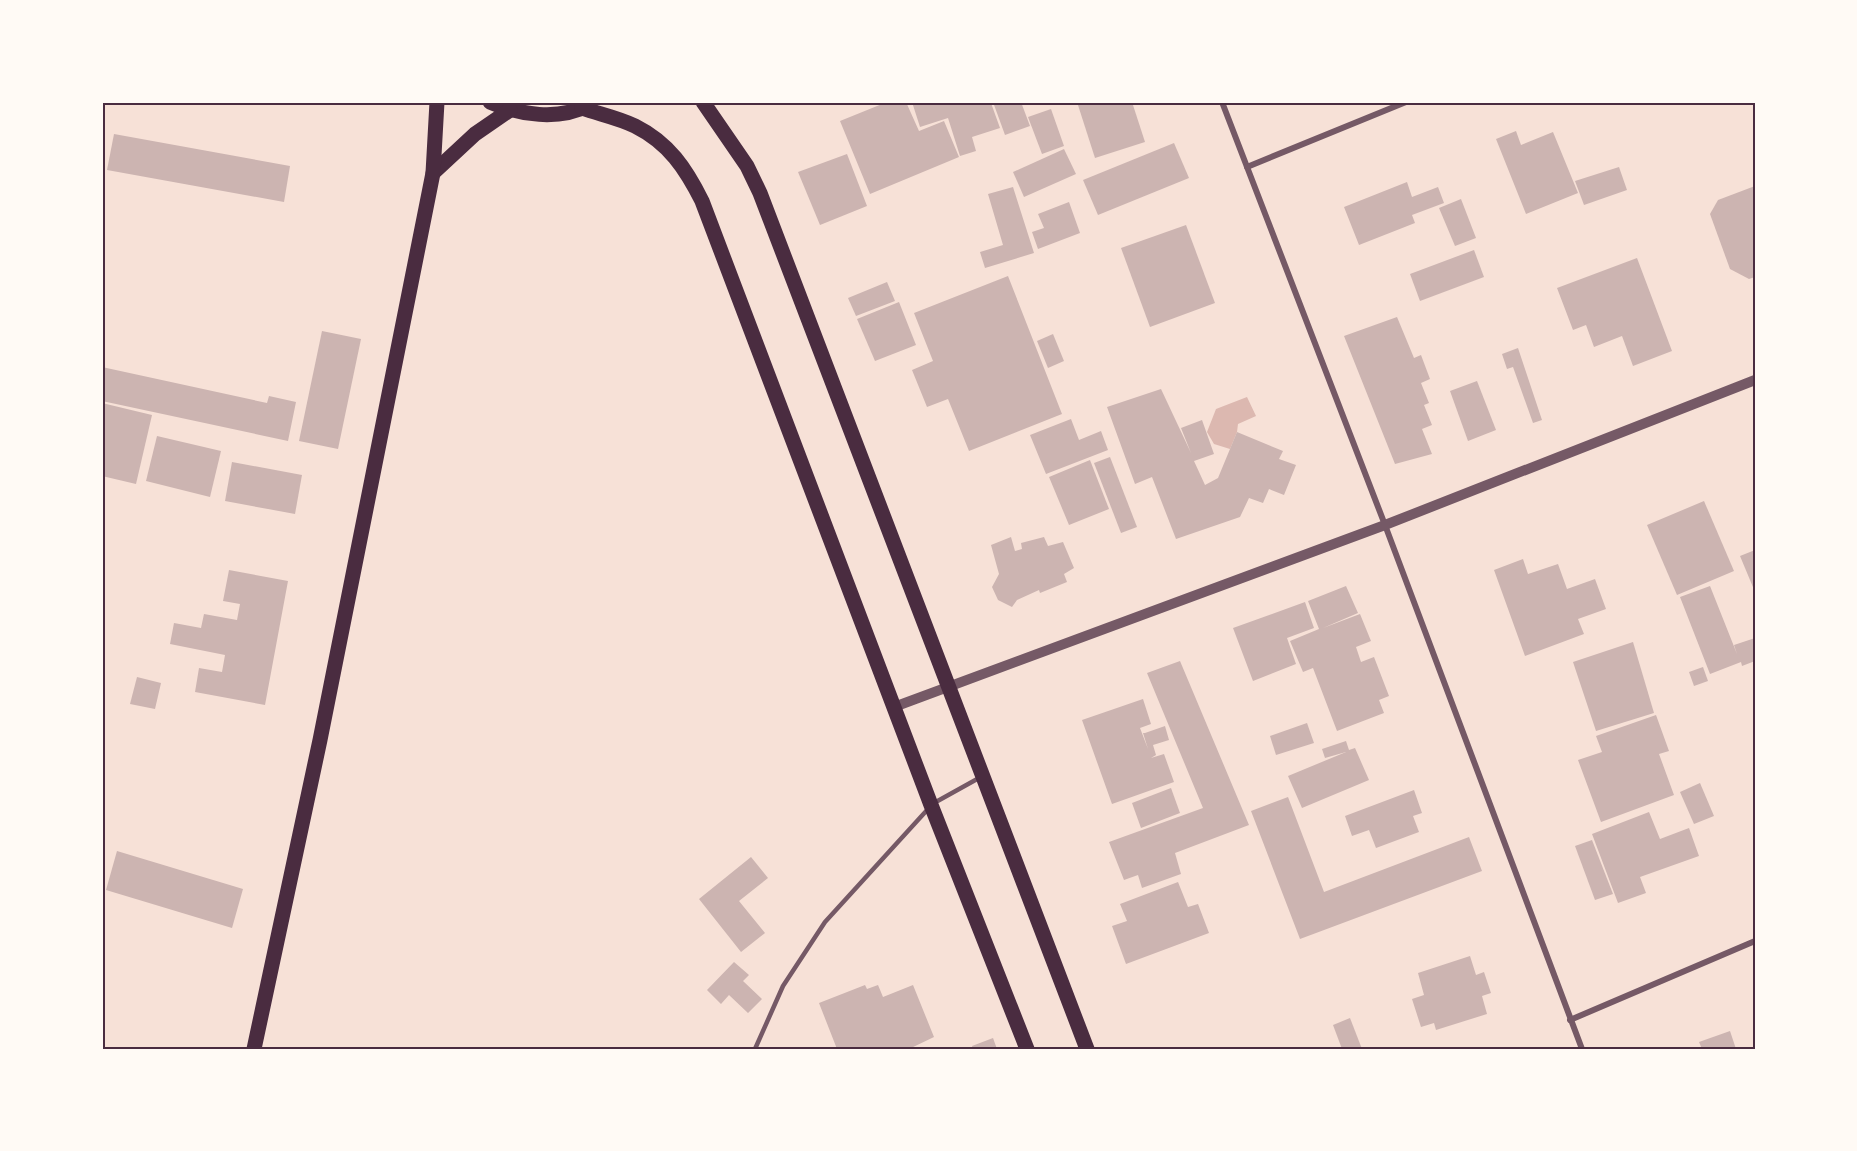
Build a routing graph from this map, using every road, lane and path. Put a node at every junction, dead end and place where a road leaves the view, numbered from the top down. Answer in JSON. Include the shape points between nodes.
{"nodes":[{"id":1,"x":437,"y":102,"type":"edge"},
{"id":2,"x":490,"y":102,"type":"edge"},
{"id":3,"x":703,"y":102,"type":"edge"},
{"id":4,"x":1222,"y":102,"type":"edge"},
{"id":5,"x":1406,"y":102,"type":"edge"},
{"id":6,"x":588,"y":105,"type":"edge"},
{"id":7,"x":510,"y":110,"type":"junction"},
{"id":8,"x":1247,"y":167,"type":"junction"},
{"id":9,"x":433,"y":173,"type":"junction"},
{"id":10,"x":1755,"y":380,"type":"edge"},
{"id":11,"x":1385,"y":525,"type":"junction"},
{"id":12,"x":950,"y":686,"type":"junction"},
{"id":13,"x":894,"y":707,"type":"junction"},
{"id":14,"x":981,"y":776,"type":"junction"},
{"id":15,"x":931,"y":805,"type":"junction"},
{"id":16,"x":1755,"y":941,"type":"edge"},
{"id":17,"x":1570,"y":1020,"type":"junction"},
{"id":18,"x":254,"y":1049,"type":"edge"},
{"id":19,"x":755,"y":1049,"type":"edge"},
{"id":20,"x":1027,"y":1049,"type":"edge"},
{"id":21,"x":1087,"y":1049,"type":"edge"},
{"id":22,"x":1582,"y":1049,"type":"edge"}],
"edges":[{"from":1,"to":9,"type":"main road"},
{"from":2,"to":7,"type":"main road"},
{"from":3,"to":12,"type":"main road","via":[[747,166],[760,193]]},
{"from":4,"to":8,"type":"street"},
{"from":5,"to":8,"type":"street"},
{"from":6,"to":7,"type":"main road","via":[[546,115]]},
{"from":6,"to":13,"type":"main road","via":[[635,126],[665,146],[686,171],[702,201]]},
{"from":7,"to":9,"type":"main road","via":[[475,134]]},
{"from":8,"to":11,"type":"street"},
{"from":9,"to":18,"type":"main road"},
{"from":10,"to":11,"type":"street"},
{"from":11,"to":12,"type":"street"},
{"from":11,"to":17,"type":"street"},
{"from":12,"to":13,"type":"street"},
{"from":12,"to":14,"type":"main road"},
{"from":13,"to":15,"type":"main road"},
{"from":14,"to":15,"type":"lane"},
{"from":14,"to":21,"type":"main road"},
{"from":15,"to":19,"type":"lane","via":[[825,922],[783,986]]},
{"from":15,"to":20,"type":"main road"},
{"from":16,"to":17,"type":"street"},
{"from":17,"to":22,"type":"street"}]}
